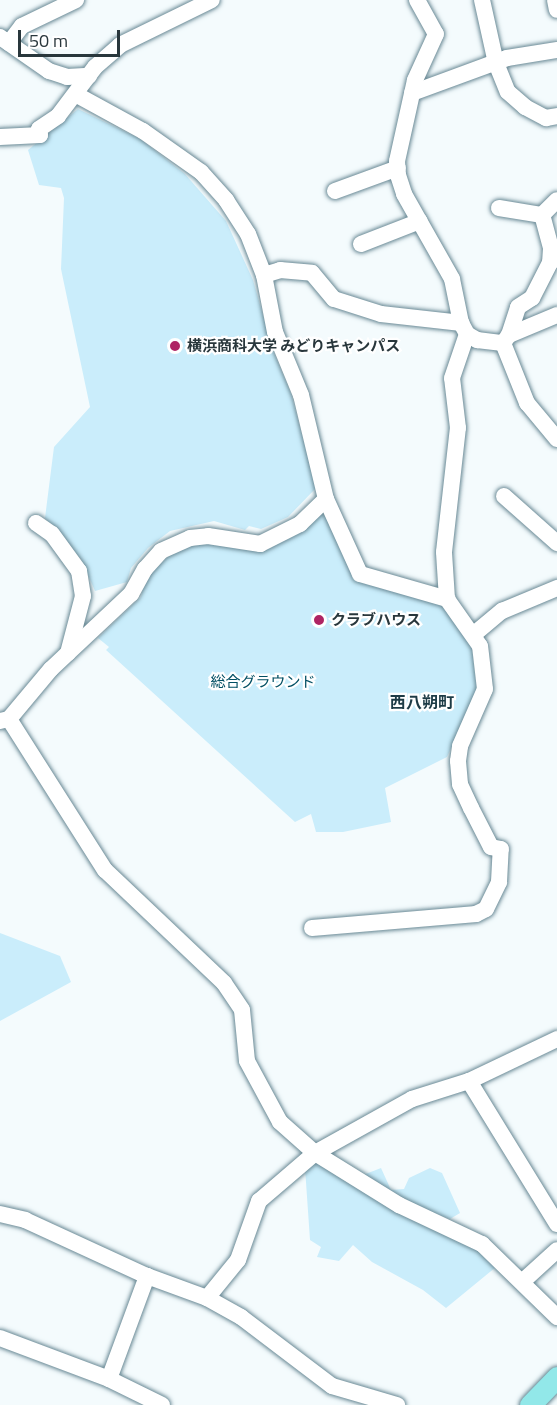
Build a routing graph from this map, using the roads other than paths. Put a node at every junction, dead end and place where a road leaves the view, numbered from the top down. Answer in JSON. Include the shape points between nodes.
{"nodes":[{"id":1,"x":76,"y":0,"type":"edge"},
{"id":2,"x":212,"y":0,"type":"edge"},
{"id":3,"x":417,"y":0,"type":"edge"},
{"id":4,"x":482,"y":0,"type":"edge"},
{"id":5,"x":555,"y":0,"type":"edge"},
{"id":6,"x":557,"y":10,"type":"edge"},
{"id":7,"x":4,"y":40,"type":"edge"},
{"id":8,"x":557,"y":50,"type":"edge"},
{"id":9,"x":496,"y":63,"type":"junction"},
{"id":10,"x":89,"y":76,"type":"junction"},
{"id":11,"x":412,"y":93,"type":"junction"},
{"id":12,"x":77,"y":95,"type":"junction"},
{"id":13,"x":557,"y":116,"type":"edge"},
{"id":14,"x":0,"y":137,"type":"edge"},
{"id":15,"x":398,"y":168,"type":"junction"},
{"id":16,"x":335,"y":191,"type":"dead end"},
{"id":17,"x":557,"y":200,"type":"edge"},
{"id":18,"x":499,"y":208,"type":"dead end"},
{"id":19,"x":542,"y":215,"type":"junction"},
{"id":20,"x":420,"y":221,"type":"junction"},
{"id":21,"x":361,"y":244,"type":"dead end"},
{"id":22,"x":264,"y":275,"type":"junction"},
{"id":23,"x":557,"y":315,"type":"edge"},
{"id":24,"x":464,"y":329,"type":"junction"},
{"id":25,"x":506,"y":339,"type":"junction"},
{"id":26,"x":557,"y":439,"type":"edge"},
{"id":27,"x":504,"y":496,"type":"dead end"},
{"id":28,"x":326,"y":499,"type":"junction"},
{"id":29,"x":36,"y":524,"type":"dead end"},
{"id":30,"x":557,"y":543,"type":"edge"},
{"id":31,"x":557,"y":588,"type":"edge"},
{"id":32,"x":447,"y":599,"type":"junction"},
{"id":33,"x":473,"y":635,"type":"junction"},
{"id":34,"x":67,"y":654,"type":"junction"},
{"id":35,"x":4,"y":720,"type":"edge"},
{"id":36,"x":312,"y":928,"type":"dead end"},
{"id":37,"x":557,"y":1039,"type":"edge"},
{"id":38,"x":469,"y":1081,"type":"junction"},
{"id":39,"x":315,"y":1153,"type":"junction"},
{"id":40,"x":0,"y":1214,"type":"edge"},
{"id":41,"x":557,"y":1224,"type":"edge"},
{"id":42,"x":557,"y":1250,"type":"edge"},
{"id":43,"x":147,"y":1276,"type":"junction"},
{"id":44,"x":522,"y":1282,"type":"junction"},
{"id":45,"x":207,"y":1298,"type":"junction"},
{"id":46,"x":557,"y":1317,"type":"edge"},
{"id":47,"x":0,"y":1338,"type":"edge"},
{"id":48,"x":557,"y":1377,"type":"edge"},
{"id":49,"x":109,"y":1379,"type":"junction"},
{"id":50,"x":367,"y":1402,"type":"edge"},
{"id":51,"x":162,"y":1405,"type":"edge"},
{"id":52,"x":397,"y":1405,"type":"edge"},
{"id":53,"x":530,"y":1405,"type":"edge"}],
"edges":[{"from":1,"to":7,"type":"street","via":[[22,26]]},
{"from":2,"to":10,"type":"street","via":[[120,45]]},
{"from":3,"to":11,"type":"street","via":[[436,34]]},
{"from":4,"to":9,"type":"street"},
{"from":5,"to":6,"type":"street"},
{"from":7,"to":10,"type":"street","via":[[49,71],[67,77]]},
{"from":8,"to":9,"type":"street"},
{"from":9,"to":11,"type":"street"},
{"from":9,"to":13,"type":"street","via":[[508,92],[525,107],[546,118]]},
{"from":10,"to":12,"type":"street"},
{"from":11,"to":15,"type":"street"},
{"from":12,"to":14,"type":"street","via":[[39,129],[40,135]]},
{"from":12,"to":22,"type":"street","via":[[143,131],[201,172],[238,216]]},
{"from":15,"to":16,"type":"street"},
{"from":15,"to":20,"type":"street","via":[[404,194]]},
{"from":17,"to":19,"type":"street"},
{"from":18,"to":19,"type":"street"},
{"from":19,"to":25,"type":"street","via":[[551,248],[550,263],[532,298],[518,307]]},
{"from":20,"to":21,"type":"street"},
{"from":20,"to":24,"type":"street","via":[[452,279]]},
{"from":22,"to":24,"type":"street","via":[[280,270],[312,273],[334,299],[381,314]]},
{"from":22,"to":28,"type":"street","via":[[275,332],[301,395]]},
{"from":23,"to":25,"type":"street"},
{"from":24,"to":25,"type":"street","via":[[477,340]]},
{"from":24,"to":32,"type":"street","via":[[452,378],[458,428],[444,552]]},
{"from":25,"to":26,"type":"street","via":[[527,403]]},
{"from":27,"to":30,"type":"street"},
{"from":28,"to":32,"type":"street","via":[[360,574]]},
{"from":28,"to":34,"type":"street","via":[[300,524],[260,544],[208,536],[190,538],[161,551],[131,594]]},
{"from":29,"to":34,"type":"street","via":[[52,534],[79,571],[83,596]]},
{"from":31,"to":33,"type":"street","via":[[502,611]]},
{"from":32,"to":33,"type":"street"},
{"from":33,"to":36,"type":"street","via":[[480,646],[485,688],[460,746],[458,761],[460,784],[471,808],[491,847],[501,849],[493,898],[486,909],[476,914]]},
{"from":34,"to":35,"type":"street"},
{"from":35,"to":39,"type":"street","via":[[105,870],[224,983],[242,1010],[247,1061],[267,1100],[280,1122]]},
{"from":37,"to":38,"type":"street"},
{"from":38,"to":39,"type":"street","via":[[412,1098]]},
{"from":38,"to":41,"type":"street"},
{"from":39,"to":44,"type":"street","via":[[399,1205],[482,1244]]},
{"from":39,"to":45,"type":"street","via":[[260,1201],[238,1260]]},
{"from":40,"to":43,"type":"street","via":[[25,1220]]},
{"from":42,"to":44,"type":"street"},
{"from":43,"to":45,"type":"street"},
{"from":43,"to":49,"type":"street"},
{"from":44,"to":46,"type":"street"},
{"from":45,"to":50,"type":"street","via":[[242,1317],[317,1378]]},
{"from":47,"to":49,"type":"street"},
{"from":48,"to":53,"type":"main road"},
{"from":49,"to":51,"type":"street"},
{"from":50,"to":52,"type":"street"}]}
